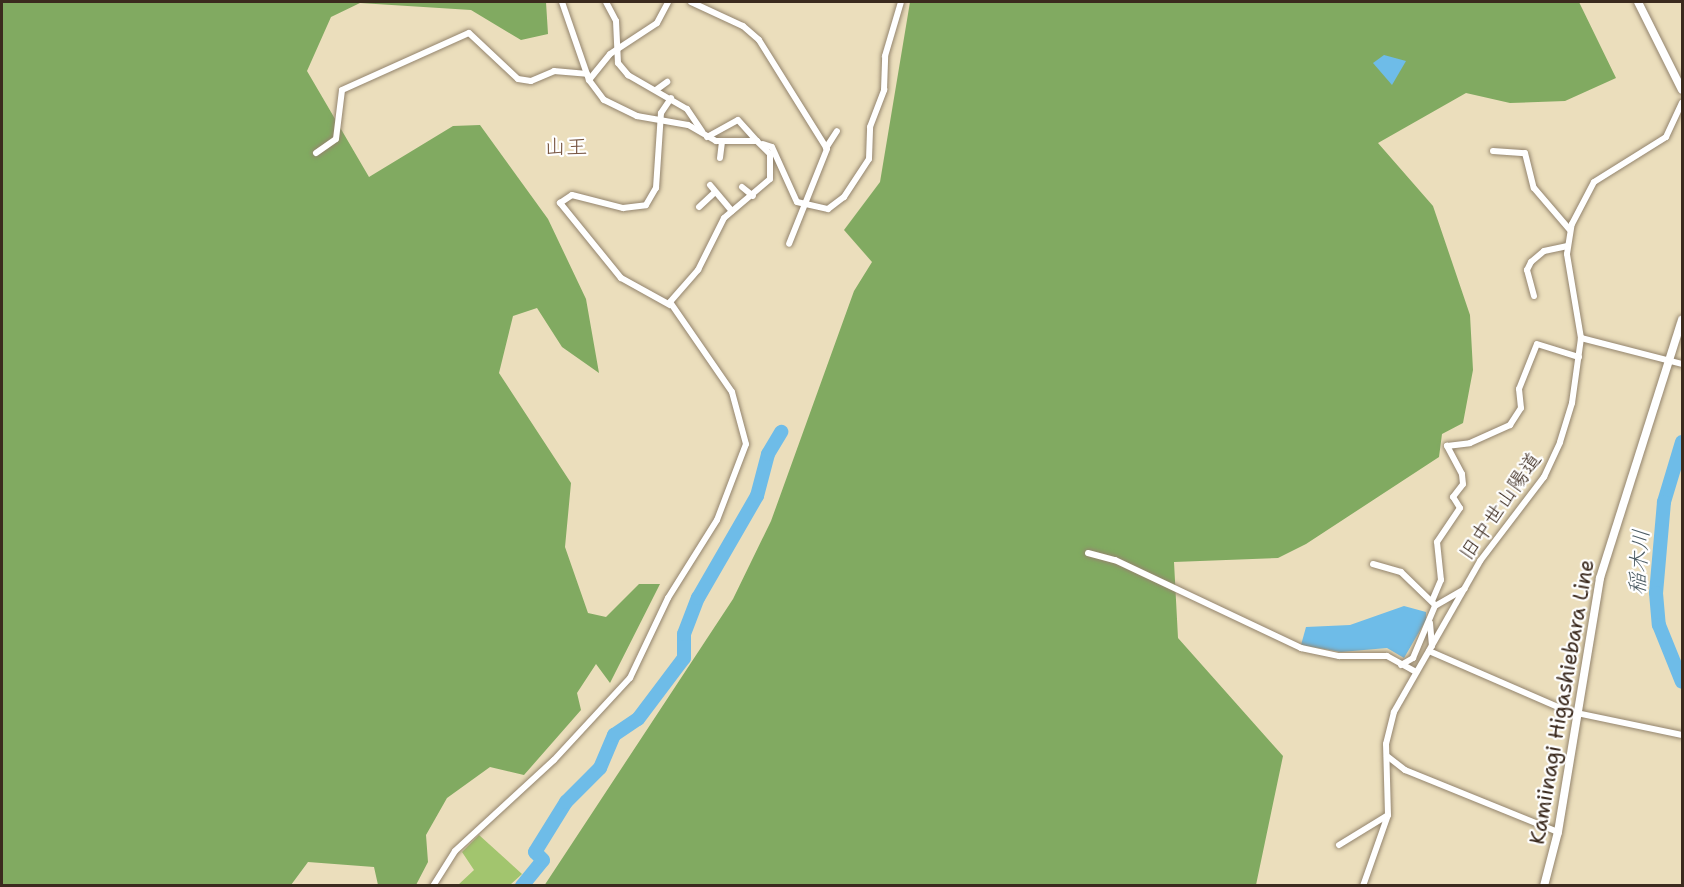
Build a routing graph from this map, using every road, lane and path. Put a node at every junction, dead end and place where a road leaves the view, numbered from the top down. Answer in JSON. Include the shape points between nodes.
{"nodes":[{"id":1,"x":562,"y":2,"type":"edge"},
{"id":2,"x":606,"y":2,"type":"edge"},
{"id":3,"x":668,"y":2,"type":"edge"},
{"id":4,"x":691,"y":2,"type":"edge"},
{"id":5,"x":901,"y":2,"type":"edge"},
{"id":6,"x":1638,"y":2,"type":"edge"},
{"id":7,"x":617,"y":51,"type":"junction"},
{"id":8,"x":588,"y":77,"type":"junction"},
{"id":9,"x":667,"y":82,"type":"dead end"},
{"id":10,"x":1682,"y":87,"type":"edge"},
{"id":11,"x":656,"y":90,"type":"junction"},
{"id":12,"x":670,"y":98,"type":"junction"},
{"id":13,"x":1683,"y":103,"type":"edge"},
{"id":14,"x":662,"y":120,"type":"junction"},
{"id":15,"x":837,"y":131,"type":"dead end"},
{"id":16,"x":705,"y":135,"type":"junction"},
{"id":17,"x":722,"y":142,"type":"junction"},
{"id":18,"x":760,"y":142,"type":"junction"},
{"id":19,"x":826,"y":148,"type":"junction"},
{"id":20,"x":1493,"y":151,"type":"dead end"},
{"id":21,"x":316,"y":153,"type":"dead end"},
{"id":22,"x":720,"y":158,"type":"dead end"},
{"id":23,"x":710,"y":185,"type":"dead end"},
{"id":24,"x":742,"y":187,"type":"dead end"},
{"id":25,"x":715,"y":192,"type":"junction"},
{"id":26,"x":753,"y":196,"type":"junction"},
{"id":27,"x":806,"y":206,"type":"junction"},
{"id":28,"x":699,"y":207,"type":"dead end"},
{"id":29,"x":732,"y":211,"type":"junction"},
{"id":30,"x":1570,"y":230,"type":"junction"},
{"id":31,"x":789,"y":244,"type":"dead end"},
{"id":32,"x":1567,"y":246,"type":"junction"},
{"id":33,"x":1533,"y":296,"type":"dead end"},
{"id":34,"x":670,"y":305,"type":"junction"},
{"id":35,"x":1683,"y":320,"type":"edge"},
{"id":36,"x":1581,"y":338,"type":"junction"},
{"id":37,"x":1579,"y":357,"type":"junction"},
{"id":38,"x":1670,"y":360,"type":"junction"},
{"id":39,"x":1683,"y":364,"type":"edge"},
{"id":40,"x":1088,"y":553,"type":"dead end"},
{"id":41,"x":1373,"y":564,"type":"dead end"},
{"id":42,"x":1464,"y":588,"type":"junction"},
{"id":43,"x":1433,"y":604,"type":"junction"},
{"id":44,"x":1430,"y":620,"type":"junction"},
{"id":45,"x":1430,"y":649,"type":"junction"},
{"id":46,"x":1401,"y":665,"type":"junction"},
{"id":47,"x":1416,"y":672,"type":"junction"},
{"id":48,"x":1576,"y":713,"type":"junction"},
{"id":49,"x":1683,"y":735,"type":"edge"},
{"id":50,"x":1387,"y":756,"type":"junction"},
{"id":51,"x":1388,"y":815,"type":"junction"},
{"id":52,"x":1558,"y":832,"type":"junction"},
{"id":53,"x":1339,"y":845,"type":"dead end"},
{"id":54,"x":433,"y":885,"type":"edge"},
{"id":55,"x":1363,"y":885,"type":"edge"},
{"id":56,"x":1544,"y":885,"type":"edge"}],
"edges":[{"from":1,"to":8,"type":"street"},
{"from":2,"to":7,"type":"street","via":[[616,21]]},
{"from":3,"to":7,"type":"street","via":[[657,23]]},
{"from":4,"to":19,"type":"street","via":[[743,26],[759,40]]},
{"from":5,"to":27,"type":"street","via":[[885,56],[884,90],[874,110],[869,159],[838,203],[824,209]]},
{"from":6,"to":10,"type":"main road"},
{"from":7,"to":8,"type":"street"},
{"from":7,"to":11,"type":"street","via":[[628,75]]},
{"from":8,"to":14,"type":"street","via":[[598,94],[619,108]]},
{"from":8,"to":21,"type":"street","via":[[554,71],[531,81],[518,79],[469,33],[342,90],[336,139]]},
{"from":9,"to":11,"type":"street"},
{"from":11,"to":12,"type":"street"},
{"from":12,"to":14,"type":"street"},
{"from":12,"to":16,"type":"street","via":[[693,116]]},
{"from":13,"to":30,"type":"street","name":"旧中世山陽道","via":[[1666,138],[1594,182]]},
{"from":14,"to":16,"type":"street"},
{"from":14,"to":34,"type":"street","via":[[656,188],[646,205],[623,208],[572,195],[560,202],[621,278]]},
{"from":15,"to":19,"type":"street"},
{"from":16,"to":17,"type":"street"},
{"from":16,"to":18,"type":"street","via":[[738,120]]},
{"from":17,"to":18,"type":"street"},
{"from":17,"to":22,"type":"street"},
{"from":18,"to":26,"type":"street","via":[[773,170]]},
{"from":18,"to":27,"type":"street","via":[[772,147],[794,199]]},
{"from":19,"to":27,"type":"street"},
{"from":20,"to":30,"type":"street","via":[[1525,153],[1534,188]]},
{"from":23,"to":25,"type":"street"},
{"from":24,"to":26,"type":"street"},
{"from":25,"to":28,"type":"street"},
{"from":25,"to":29,"type":"street"},
{"from":26,"to":29,"type":"street"},
{"from":27,"to":31,"type":"street","via":[[794,220]]},
{"from":29,"to":34,"type":"street","via":[[698,270],[675,290]]},
{"from":30,"to":32,"type":"street","name":"旧中世山陽道"},
{"from":32,"to":33,"type":"street","via":[[1544,251],[1531,262],[1527,270]]},
{"from":32,"to":36,"type":"street","name":"旧中世山陽道"},
{"from":34,"to":54,"type":"street","via":[[715,364],[742,415],[746,444],[732,486],[630,678],[555,760],[455,851]]},
{"from":35,"to":38,"type":"main road","name":"Kamiinagi Higashiebara Line"},
{"from":36,"to":37,"type":"street","name":"旧中世山陽道"},
{"from":36,"to":38,"type":"street"},
{"from":37,"to":42,"type":"street","name":"旧中世山陽道","via":[[1572,403],[1553,461]]},
{"from":37,"to":43,"type":"street","via":[[1537,345],[1519,389],[1521,408],[1510,425],[1470,443],[1447,446],[1462,474],[1462,484],[1453,497],[1461,508],[1437,542],[1441,580]]},
{"from":38,"to":39,"type":"street"},
{"from":38,"to":48,"type":"main road","name":"Kamiinagi Higashiebara Line","via":[[1600,578]]},
{"from":40,"to":46,"type":"street","via":[[1115,560],[1301,648],[1339,656],[1387,656]]},
{"from":41,"to":43,"type":"street","via":[[1401,572]]},
{"from":42,"to":43,"type":"street"},
{"from":42,"to":45,"type":"street","name":"旧中世山陽道"},
{"from":43,"to":44,"type":"street"},
{"from":44,"to":45,"type":"street"},
{"from":44,"to":46,"type":"street","via":[[1413,658]]},
{"from":45,"to":47,"type":"street","name":"旧中世山陽道"},
{"from":45,"to":48,"type":"street"},
{"from":46,"to":47,"type":"street"},
{"from":47,"to":50,"type":"street","name":"旧中世山陽道","via":[[1394,712]]},
{"from":48,"to":49,"type":"street"},
{"from":48,"to":52,"type":"main road","name":"Kamiinagi Higashiebara Line"},
{"from":50,"to":51,"type":"street","name":"旧中世山陽道"},
{"from":50,"to":52,"type":"street","via":[[1405,770]]},
{"from":51,"to":53,"type":"street"},
{"from":51,"to":55,"type":"street","name":"旧中世山陽道"},
{"from":52,"to":56,"type":"main road","name":"Kamiinagi Higashiebara Line"}]}
